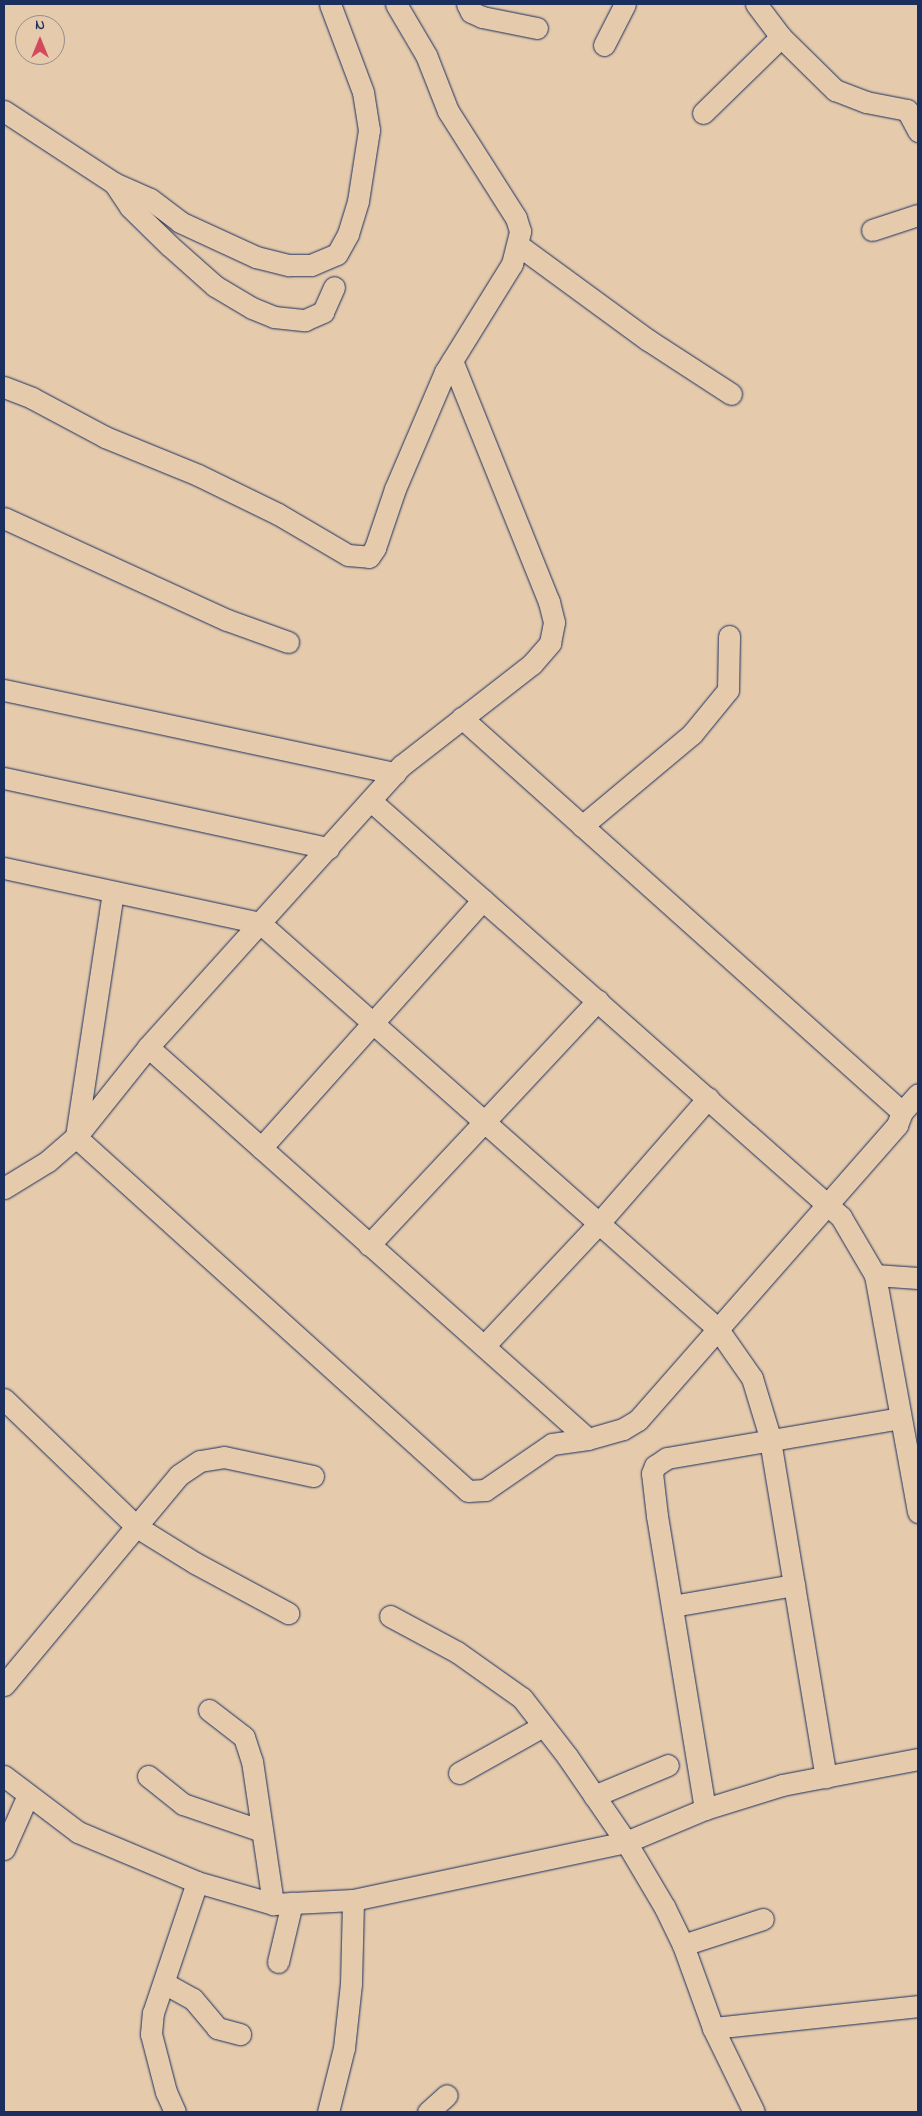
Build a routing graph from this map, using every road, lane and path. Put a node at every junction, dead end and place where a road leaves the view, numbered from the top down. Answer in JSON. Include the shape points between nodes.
{"nodes":[{"id":1,"x":330,"y":4,"type":"edge"},
{"id":2,"x":396,"y":4,"type":"edge"},
{"id":3,"x":467,"y":4,"type":"edge"},
{"id":4,"x":625,"y":4,"type":"edge"},
{"id":5,"x":756,"y":4,"type":"edge"},
{"id":6,"x":538,"y":28,"type":"dead end"},
{"id":7,"x":781,"y":37,"type":"junction"},
{"id":8,"x":604,"y":45,"type":"dead end"},
{"id":9,"x":913,"y":110,"type":"edge"},
{"id":10,"x":4,"y":111,"type":"edge"},
{"id":11,"x":703,"y":113,"type":"dead end"},
{"id":12,"x":918,"y":131,"type":"edge"},
{"id":13,"x":114,"y":183,"type":"junction"},
{"id":14,"x":918,"y":215,"type":"edge"},
{"id":15,"x":872,"y":230,"type":"dead end"},
{"id":16,"x":518,"y":245,"type":"junction"},
{"id":17,"x":334,"y":287,"type":"dead end"},
{"id":18,"x":452,"y":361,"type":"junction"},
{"id":19,"x":4,"y":387,"type":"edge"},
{"id":20,"x":731,"y":394,"type":"dead end"},
{"id":21,"x":4,"y":518,"type":"edge"},
{"id":22,"x":730,"y":636,"type":"dead end"},
{"id":23,"x":288,"y":642,"type":"dead end"},
{"id":24,"x":4,"y":690,"type":"edge"},
{"id":25,"x":462,"y":718,"type":"junction"},
{"id":26,"x":395,"y":773,"type":"junction"},
{"id":27,"x":4,"y":778,"type":"edge"},
{"id":28,"x":371,"y":801,"type":"junction"},
{"id":29,"x":582,"y":826,"type":"junction"},
{"id":30,"x":329,"y":848,"type":"junction"},
{"id":31,"x":4,"y":868,"type":"edge"},
{"id":32,"x":113,"y":892,"type":"junction"},
{"id":33,"x":483,"y":900,"type":"junction"},
{"id":34,"x":260,"y":923,"type":"junction"},
{"id":35,"x":598,"y":1000,"type":"junction"},
{"id":36,"x":372,"y":1023,"type":"junction"},
{"id":37,"x":148,"y":1047,"type":"junction"},
{"id":38,"x":918,"y":1094,"type":"edge"},
{"id":39,"x":708,"y":1098,"type":"junction"},
{"id":40,"x":902,"y":1112,"type":"junction"},
{"id":41,"x":485,"y":1123,"type":"junction"},
{"id":42,"x":76,"y":1137,"type":"junction"},
{"id":43,"x":261,"y":1148,"type":"junction"},
{"id":44,"x":4,"y":1188,"type":"edge"},
{"id":45,"x":828,"y":1203,"type":"junction"},
{"id":46,"x":599,"y":1224,"type":"junction"},
{"id":47,"x":370,"y":1244,"type":"junction"},
{"id":48,"x":875,"y":1275,"type":"junction"},
{"id":49,"x":918,"y":1278,"type":"edge"},
{"id":50,"x":717,"y":1328,"type":"junction"},
{"id":51,"x":484,"y":1346,"type":"junction"},
{"id":52,"x":4,"y":1399,"type":"edge"},
{"id":53,"x":900,"y":1418,"type":"junction"},
{"id":54,"x":588,"y":1439,"type":"junction"},
{"id":55,"x":770,"y":1439,"type":"junction"},
{"id":56,"x":314,"y":1476,"type":"dead end"},
{"id":57,"x":918,"y":1512,"type":"edge"},
{"id":58,"x":138,"y":1527,"type":"junction"},
{"id":59,"x":794,"y":1585,"type":"junction"},
{"id":60,"x":672,"y":1606,"type":"junction"},
{"id":61,"x":288,"y":1613,"type":"dead end"},
{"id":62,"x":390,"y":1616,"type":"dead end"},
{"id":63,"x":4,"y":1685,"type":"edge"},
{"id":64,"x":210,"y":1710,"type":"dead end"},
{"id":65,"x":543,"y":1726,"type":"junction"},
{"id":66,"x":918,"y":1759,"type":"edge"},
{"id":67,"x":668,"y":1765,"type":"dead end"},
{"id":68,"x":459,"y":1773,"type":"dead end"},
{"id":69,"x":4,"y":1776,"type":"edge"},
{"id":70,"x":148,"y":1776,"type":"dead end"},
{"id":71,"x":826,"y":1777,"type":"junction"},
{"id":72,"x":28,"y":1795,"type":"junction"},
{"id":73,"x":594,"y":1796,"type":"junction"},
{"id":74,"x":705,"y":1809,"type":"junction"},
{"id":75,"x":262,"y":1831,"type":"junction"},
{"id":76,"x":626,"y":1842,"type":"junction"},
{"id":77,"x":4,"y":1849,"type":"edge"},
{"id":78,"x":197,"y":1882,"type":"junction"},
{"id":79,"x":354,"y":1900,"type":"junction"},
{"id":80,"x":283,"y":1904,"type":"junction"},
{"id":81,"x":762,"y":1919,"type":"dead end"},
{"id":82,"x":683,"y":1945,"type":"junction"},
{"id":83,"x":278,"y":1962,"type":"dead end"},
{"id":84,"x":164,"y":1983,"type":"junction"},
{"id":85,"x":918,"y":2006,"type":"edge"},
{"id":86,"x":713,"y":2028,"type":"junction"},
{"id":87,"x":240,"y":2034,"type":"dead end"},
{"id":88,"x":447,"y":2095,"type":"dead end"},
{"id":89,"x":175,"y":2112,"type":"edge"},
{"id":90,"x":328,"y":2112,"type":"edge"},
{"id":91,"x":428,"y":2112,"type":"edge"},
{"id":92,"x":754,"y":2112,"type":"edge"}],
"edges":[{"from":1,"to":13,"type":"street","via":[[363,92],[370,130],[358,201],[338,254],[311,266],[289,265],[256,257],[180,222],[150,199]]},
{"from":2,"to":16,"type":"street","via":[[426,55],[448,111],[516,218],[520,231]]},
{"from":3,"to":6,"type":"street","via":[[471,12],[482,17]]},
{"from":4,"to":8,"type":"street"},
{"from":5,"to":7,"type":"street"},
{"from":7,"to":9,"type":"street","via":[[835,90],[866,102]]},
{"from":7,"to":11,"type":"street"},
{"from":9,"to":12,"type":"street"},
{"from":10,"to":13,"type":"street"},
{"from":13,"to":17,"type":"street","via":[[130,207],[170,246],[215,286],[252,308],[274,317],[305,320],[323,312]]},
{"from":14,"to":15,"type":"street"},
{"from":16,"to":18,"type":"street","via":[[512,264]]},
{"from":16,"to":20,"type":"street","via":[[648,340]]},
{"from":18,"to":19,"type":"street","via":[[395,489],[375,548],[369,557],[360,558],[236,493],[105,437],[32,398]]},
{"from":18,"to":25,"type":"street","via":[[549,602],[554,622],[554,632],[544,652]]},
{"from":21,"to":23,"type":"street","via":[[227,620]]},
{"from":22,"to":29,"type":"street","via":[[728,690],[692,734]]},
{"from":24,"to":26,"type":"street"},
{"from":25,"to":26,"type":"street","via":[[419,750]]},
{"from":25,"to":29,"type":"street"},
{"from":26,"to":28,"type":"street"},
{"from":27,"to":30,"type":"street"},
{"from":28,"to":30,"type":"street"},
{"from":28,"to":33,"type":"street"},
{"from":29,"to":40,"type":"street"},
{"from":30,"to":34,"type":"street"},
{"from":31,"to":32,"type":"street"},
{"from":32,"to":34,"type":"street"},
{"from":32,"to":42,"type":"street"},
{"from":33,"to":35,"type":"street"},
{"from":33,"to":36,"type":"street"},
{"from":34,"to":36,"type":"street"},
{"from":34,"to":37,"type":"street"},
{"from":35,"to":39,"type":"street"},
{"from":35,"to":41,"type":"street"},
{"from":36,"to":41,"type":"street"},
{"from":36,"to":43,"type":"street"},
{"from":37,"to":42,"type":"street"},
{"from":37,"to":43,"type":"street"},
{"from":38,"to":40,"type":"street"},
{"from":39,"to":45,"type":"street"},
{"from":39,"to":46,"type":"street"},
{"from":40,"to":45,"type":"street","via":[[901,1121]]},
{"from":41,"to":46,"type":"street"},
{"from":41,"to":47,"type":"street"},
{"from":42,"to":44,"type":"street","via":[[48,1160]]},
{"from":42,"to":54,"type":"street","via":[[468,1491],[485,1490],[552,1444]]},
{"from":43,"to":47,"type":"street"},
{"from":45,"to":48,"type":"street","via":[[849,1229]]},
{"from":45,"to":50,"type":"street"},
{"from":46,"to":50,"type":"street"},
{"from":46,"to":51,"type":"street"},
{"from":47,"to":51,"type":"street"},
{"from":48,"to":49,"type":"street"},
{"from":48,"to":53,"type":"street"},
{"from":50,"to":54,"type":"street","via":[[638,1420],[623,1429]]},
{"from":50,"to":55,"type":"street","via":[[752,1378]]},
{"from":51,"to":54,"type":"street"},
{"from":52,"to":58,"type":"street"},
{"from":53,"to":55,"type":"street"},
{"from":53,"to":57,"type":"street"},
{"from":55,"to":59,"type":"street"},
{"from":55,"to":60,"type":"street","via":[[666,1458],[655,1466],[652,1473],[657,1516]]},
{"from":56,"to":58,"type":"street","via":[[224,1457],[200,1460],[179,1475]]},
{"from":58,"to":61,"type":"street","via":[[194,1563]]},
{"from":58,"to":63,"type":"street","via":[[61,1613]]},
{"from":59,"to":60,"type":"street"},
{"from":59,"to":71,"type":"street"},
{"from":60,"to":74,"type":"street"},
{"from":62,"to":65,"type":"street","via":[[457,1652],[522,1698]]},
{"from":64,"to":75,"type":"street","via":[[244,1737],[252,1761]]},
{"from":65,"to":68,"type":"street"},
{"from":65,"to":73,"type":"street"},
{"from":66,"to":71,"type":"street"},
{"from":67,"to":73,"type":"street"},
{"from":69,"to":72,"type":"street"},
{"from":70,"to":75,"type":"street","via":[[183,1804]]},
{"from":71,"to":74,"type":"street","via":[[782,1785]]},
{"from":72,"to":77,"type":"street"},
{"from":72,"to":78,"type":"street","via":[[78,1832]]},
{"from":73,"to":76,"type":"street"},
{"from":74,"to":76,"type":"street"},
{"from":75,"to":80,"type":"street"},
{"from":76,"to":79,"type":"street"},
{"from":76,"to":82,"type":"street","via":[[666,1908]]},
{"from":78,"to":80,"type":"street"},
{"from":78,"to":84,"type":"street"},
{"from":79,"to":80,"type":"street"},
{"from":79,"to":90,"type":"street","via":[[345,2039]]},
{"from":80,"to":83,"type":"street"},
{"from":81,"to":82,"type":"street"},
{"from":82,"to":86,"type":"street"},
{"from":84,"to":87,"type":"street","via":[[194,1999],[218,2028]]},
{"from":84,"to":89,"type":"street","via":[[151,2034],[166,2092]]},
{"from":85,"to":86,"type":"street"},
{"from":86,"to":92,"type":"street"},
{"from":88,"to":91,"type":"street"}]}
